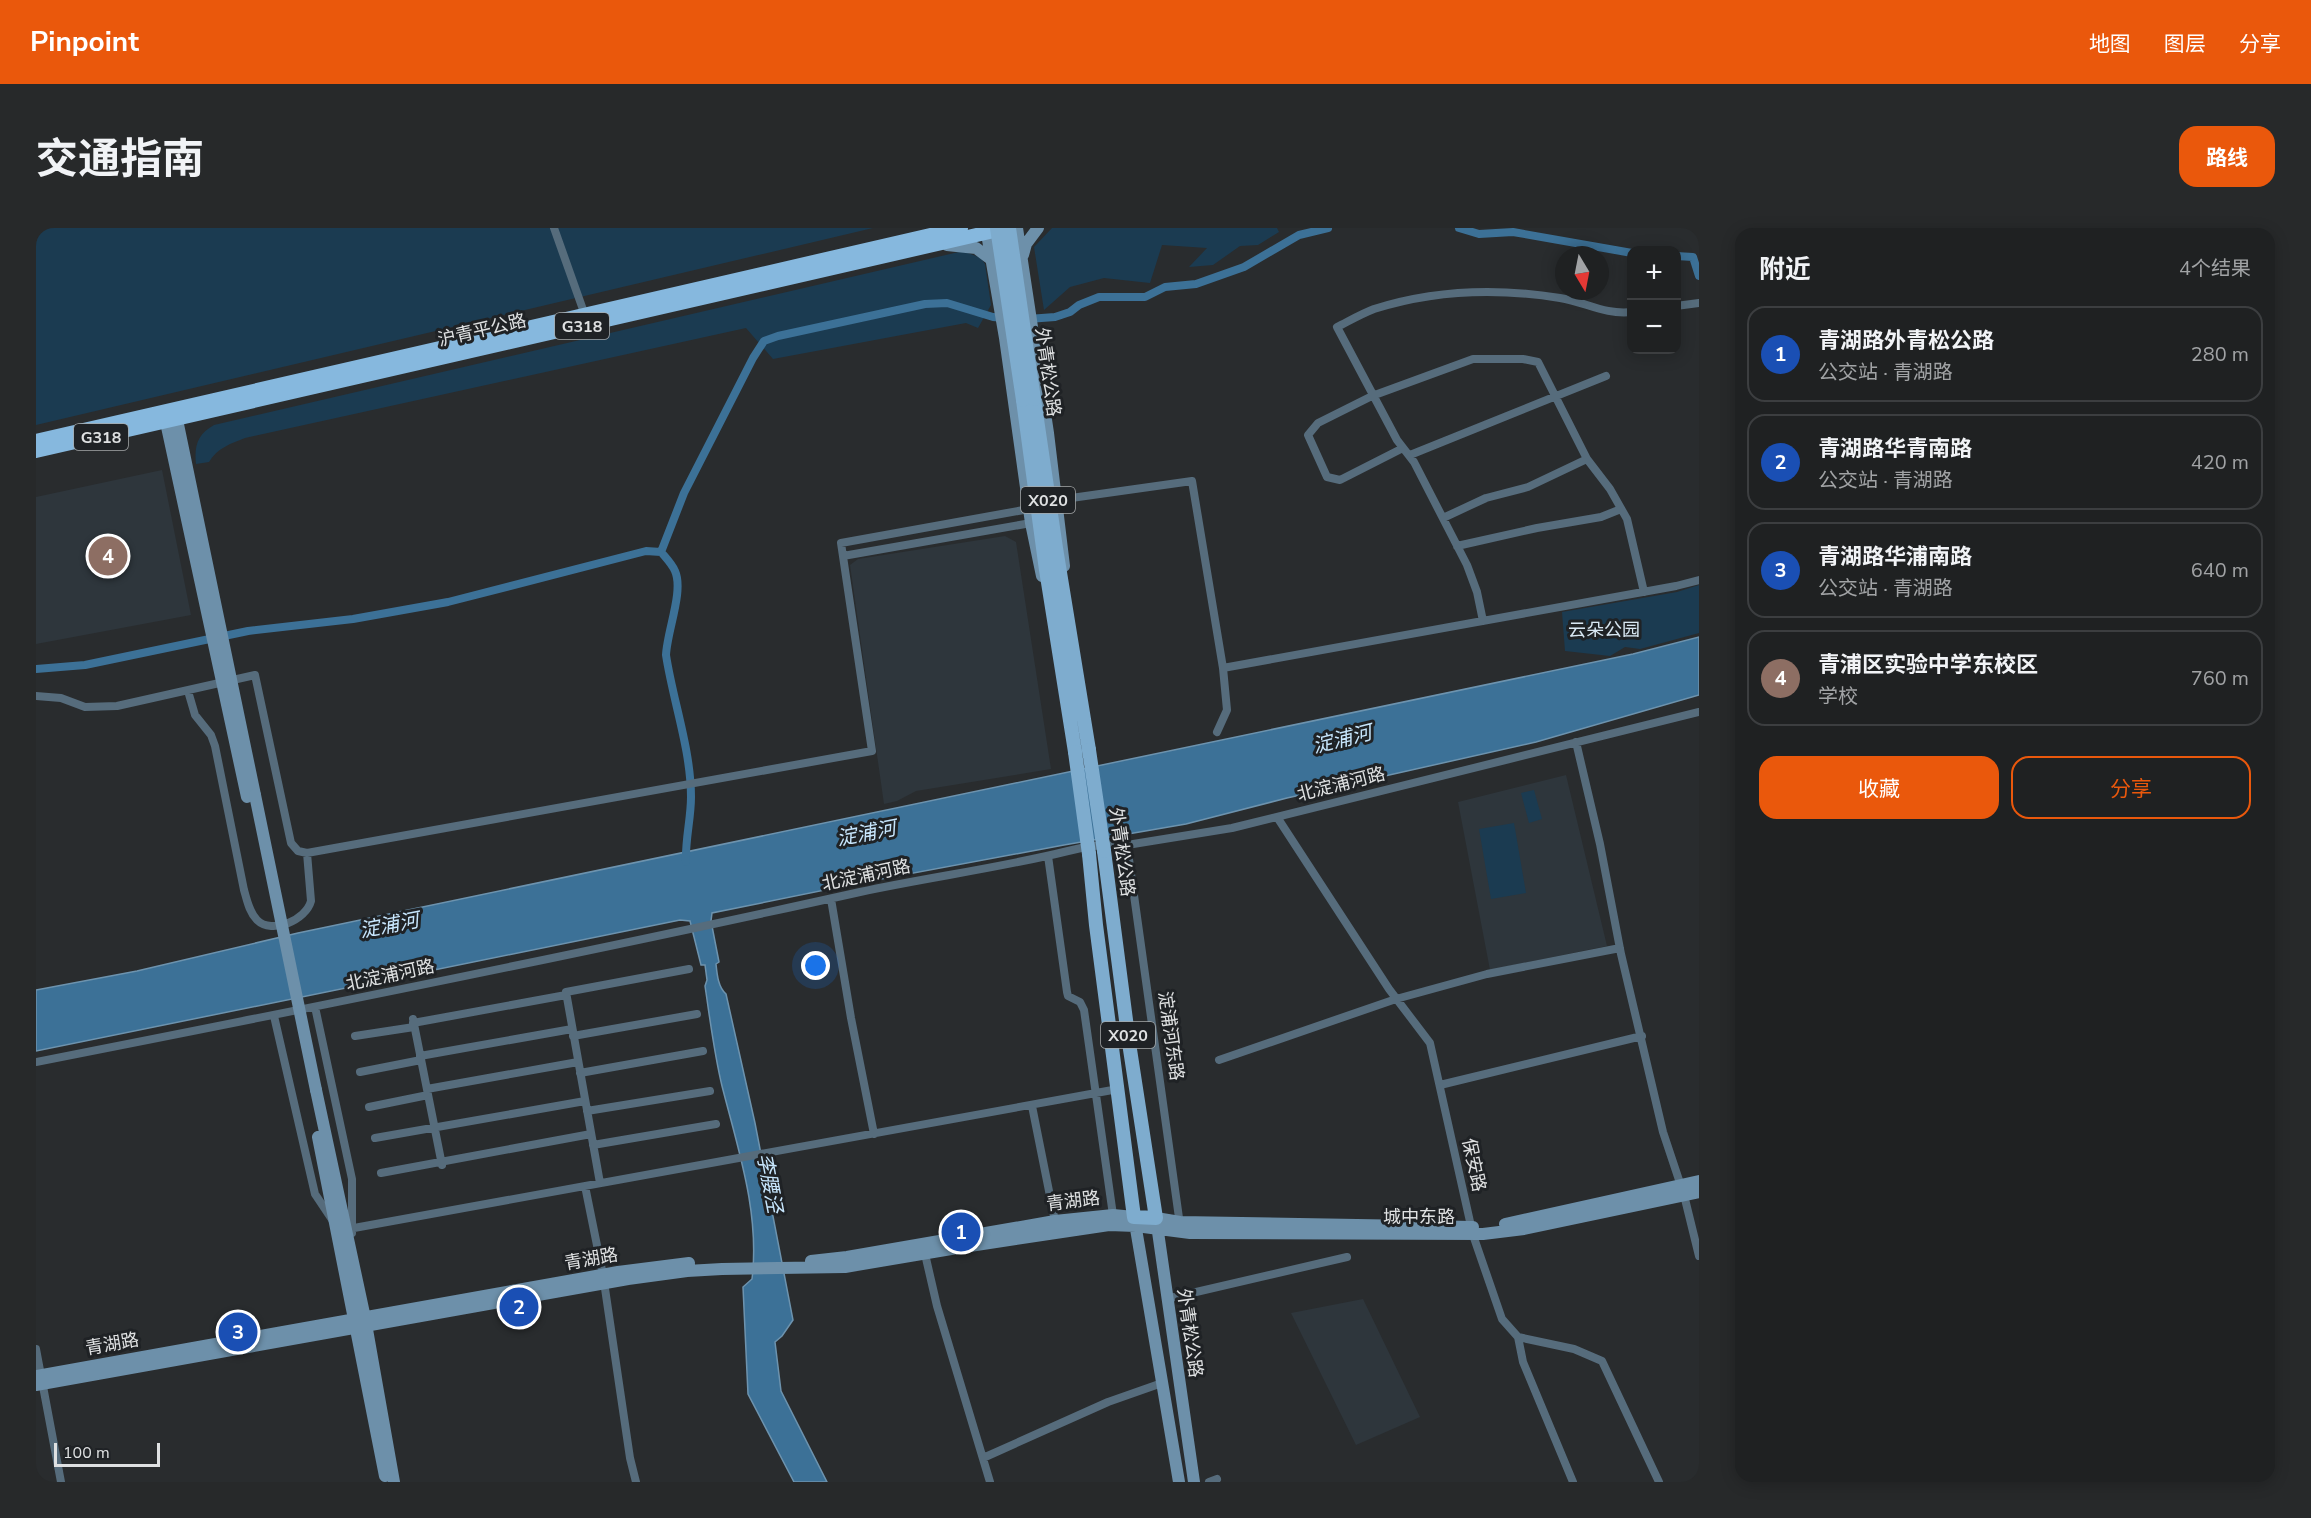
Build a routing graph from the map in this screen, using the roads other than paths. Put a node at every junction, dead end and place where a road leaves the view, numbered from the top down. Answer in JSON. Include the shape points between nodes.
{"nodes":[{"id":1,"x":554,"y":228,"type":"edge"},
{"id":2,"x":944,"y":228,"type":"edge"},
{"id":3,"x":961,"y":228,"type":"edge"},
{"id":4,"x":1038,"y":228,"type":"edge"},
{"id":5,"x":1002,"y":229,"type":"edge"},
{"id":6,"x":931,"y":235,"type":"junction"},
{"id":7,"x":922,"y":248,"type":"junction"},
{"id":8,"x":992,"y":260,"type":"junction"},
{"id":9,"x":1023,"y":268,"type":"junction"},
{"id":10,"x":997,"y":286,"type":"junction"},
{"id":11,"x":1026,"y":287,"type":"junction"},
{"id":12,"x":1627,"y":312,"type":"edge"},
{"id":13,"x":586,"y":320,"type":"junction"},
{"id":14,"x":1606,"y":376,"type":"dead end"},
{"id":15,"x":1555,"y":395,"type":"junction"},
{"id":16,"x":1372,"y":396,"type":"junction"},
{"id":17,"x":1029,"y":400,"type":"junction"},
{"id":18,"x":170,"y":415,"type":"junction"},
{"id":19,"x":36,"y":441,"type":"edge"},
{"id":20,"x":36,"y":452,"type":"edge"},
{"id":21,"x":1406,"y":452,"type":"junction"},
{"id":22,"x":1587,"y":459,"type":"junction"},
{"id":23,"x":1057,"y":500,"type":"junction"},
{"id":24,"x":1029,"y":509,"type":"junction"},
{"id":25,"x":1621,"y":509,"type":"junction"},
{"id":26,"x":1443,"y":518,"type":"junction"},
{"id":27,"x":1031,"y":523,"type":"junction"},
{"id":28,"x":1457,"y":546,"type":"junction"},
{"id":29,"x":843,"y":556,"type":"junction"},
{"id":30,"x":1699,"y":580,"type":"edge"},
{"id":31,"x":1644,"y":592,"type":"junction"},
{"id":32,"x":1050,"y":597,"type":"junction"},
{"id":33,"x":1064,"y":600,"type":"junction"},
{"id":34,"x":1483,"y":621,"type":"junction"},
{"id":35,"x":1223,"y":668,"type":"junction"},
{"id":36,"x":226,"y":681,"type":"junction"},
{"id":37,"x":188,"y":691,"type":"junction"},
{"id":38,"x":36,"y":696,"type":"edge"},
{"id":39,"x":1699,"y":712,"type":"edge"},
{"id":40,"x":1217,"y":732,"type":"dead end"},
{"id":41,"x":1576,"y":742,"type":"junction"},
{"id":42,"x":1082,"y":751,"type":"junction"},
{"id":43,"x":1277,"y":817,"type":"junction"},
{"id":44,"x":1127,"y":845,"type":"junction"},
{"id":45,"x":307,"y":853,"type":"junction"},
{"id":46,"x":1047,"y":856,"type":"junction"},
{"id":47,"x":831,"y":898,"type":"junction"},
{"id":48,"x":1620,"y":948,"type":"junction"},
{"id":49,"x":689,"y":969,"type":"dead end"},
{"id":50,"x":566,"y":995,"type":"junction"},
{"id":51,"x":1396,"y":999,"type":"junction"},
{"id":52,"x":315,"y":1007,"type":"junction"},
{"id":53,"x":697,"y":1014,"type":"dead end"},
{"id":54,"x":274,"y":1016,"type":"junction"},
{"id":55,"x":413,"y":1022,"type":"junction"},
{"id":56,"x":573,"y":1032,"type":"junction"},
{"id":57,"x":355,"y":1036,"type":"dead end"},
{"id":58,"x":1642,"y":1036,"type":"junction"},
{"id":59,"x":703,"y":1051,"type":"dead end"},
{"id":60,"x":421,"y":1058,"type":"junction"},
{"id":61,"x":1219,"y":1060,"type":"dead end"},
{"id":62,"x":36,"y":1062,"type":"edge"},
{"id":63,"x":578,"y":1062,"type":"junction"},
{"id":64,"x":360,"y":1072,"type":"dead end"},
{"id":65,"x":580,"y":1073,"type":"junction"},
{"id":66,"x":1440,"y":1085,"type":"junction"},
{"id":67,"x":1118,"y":1089,"type":"junction"},
{"id":68,"x":313,"y":1091,"type":"junction"},
{"id":69,"x":710,"y":1091,"type":"dead end"},
{"id":70,"x":428,"y":1092,"type":"junction"},
{"id":71,"x":1094,"y":1094,"type":"junction"},
{"id":72,"x":585,"y":1101,"type":"junction"},
{"id":73,"x":1032,"y":1106,"type":"junction"},
{"id":74,"x":369,"y":1107,"type":"dead end"},
{"id":75,"x":587,"y":1112,"type":"junction"},
{"id":76,"x":716,"y":1124,"type":"dead end"},
{"id":77,"x":435,"y":1127,"type":"junction"},
{"id":78,"x":591,"y":1134,"type":"junction"},
{"id":79,"x":874,"y":1134,"type":"junction"},
{"id":80,"x":375,"y":1138,"type":"dead end"},
{"id":81,"x":593,"y":1145,"type":"junction"},
{"id":82,"x":442,"y":1164,"type":"junction"},
{"id":83,"x":381,"y":1173,"type":"dead end"},
{"id":84,"x":1699,"y":1181,"type":"edge"},
{"id":85,"x":600,"y":1183,"type":"junction"},
{"id":86,"x":585,"y":1186,"type":"junction"},
{"id":87,"x":1683,"y":1190,"type":"junction"},
{"id":88,"x":1699,"y":1192,"type":"edge"},
{"id":89,"x":339,"y":1196,"type":"junction"},
{"id":90,"x":1113,"y":1215,"type":"junction"},
{"id":91,"x":353,"y":1216,"type":"junction"},
{"id":92,"x":1055,"y":1221,"type":"junction"},
{"id":93,"x":1135,"y":1221,"type":"junction"},
{"id":94,"x":1157,"y":1223,"type":"junction"},
{"id":95,"x":335,"y":1225,"type":"junction"},
{"id":96,"x":1181,"y":1226,"type":"junction"},
{"id":97,"x":354,"y":1228,"type":"junction"},
{"id":98,"x":1472,"y":1231,"type":"junction"},
{"id":99,"x":349,"y":1248,"type":"junction"},
{"id":100,"x":925,"y":1254,"type":"junction"},
{"id":101,"x":1699,"y":1256,"type":"edge"},
{"id":102,"x":1347,"y":1257,"type":"dead end"},
{"id":103,"x":784,"y":1265,"type":"junction"},
{"id":104,"x":604,"y":1279,"type":"junction"},
{"id":105,"x":1166,"y":1299,"type":"junction"},
{"id":106,"x":360,"y":1324,"type":"junction"},
{"id":107,"x":1518,"y":1337,"type":"junction"},
{"id":108,"x":36,"y":1349,"type":"edge"},
{"id":109,"x":39,"y":1380,"type":"edge"},
{"id":110,"x":1162,"y":1383,"type":"junction"},
{"id":111,"x":983,"y":1458,"type":"junction"},
{"id":112,"x":61,"y":1482,"type":"edge"},
{"id":113,"x":386,"y":1482,"type":"edge"},
{"id":114,"x":394,"y":1482,"type":"edge"},
{"id":115,"x":636,"y":1482,"type":"edge"},
{"id":116,"x":990,"y":1482,"type":"edge"},
{"id":117,"x":1179,"y":1482,"type":"edge"},
{"id":118,"x":1194,"y":1482,"type":"edge"},
{"id":119,"x":1573,"y":1482,"type":"edge"},
{"id":120,"x":1659,"y":1482,"type":"edge"}],
"edges":[{"from":1,"to":13,"type":"street"},
{"from":2,"to":6,"type":"main road"},
{"from":3,"to":6,"type":"highway","name":"沪青平公路","number":"G318"},
{"from":4,"to":9,"type":"main road","via":[[1024,249]]},
{"from":5,"to":7,"type":"highway","name":"沪青平公路","number":"G318"},
{"from":5,"to":8,"type":"main road"},
{"from":5,"to":9,"type":"main road"},
{"from":5,"to":10,"type":"main road"},
{"from":5,"to":17,"type":"main road","name":"外青松公路","number":"X020","bridge":true},
{"from":6,"to":13,"type":"highway","name":"沪青平公路","number":"G318"},
{"from":7,"to":8,"type":"main road","via":[[964,245]]},
{"from":7,"to":13,"type":"highway","name":"沪青平公路","number":"G318"},
{"from":8,"to":10,"type":"main road"},
{"from":9,"to":11,"type":"main road"},
{"from":10,"to":11,"type":"main road","via":[[1001,278],[1011,273],[1018,274]]},
{"from":10,"to":24,"type":"main road"},
{"from":11,"to":23,"type":"main road"},
{"from":12,"to":16,"type":"street","via":[[1595,309],[1562,298],[1478,291],[1436,295],[1373,310],[1337,327]]},
{"from":13,"to":18,"type":"highway","name":"沪青平公路","number":"G318"},
{"from":14,"to":15,"type":"street"},
{"from":15,"to":16,"type":"street","via":[[1538,362],[1473,359]]},
{"from":15,"to":21,"type":"street"},
{"from":15,"to":22,"type":"street"},
{"from":16,"to":21,"type":"street"},
{"from":16,"to":21,"type":"street","via":[[1318,423],[1308,435],[1327,477],[1340,480]]},
{"from":17,"to":32,"type":"main road","name":"外青松公路","number":"X020"},
{"from":17,"to":33,"type":"main road","name":"外青松公路","number":"X020"},
{"from":18,"to":19,"type":"highway","name":"沪青平公路","number":"G318"},
{"from":18,"to":20,"type":"highway","name":"沪青平公路","number":"G318"},
{"from":18,"to":36,"type":"main road"},
{"from":21,"to":26,"type":"street"},
{"from":22,"to":25,"type":"street"},
{"from":22,"to":26,"type":"street","via":[[1528,488],[1486,498]]},
{"from":23,"to":33,"type":"main road"},
{"from":23,"to":35,"type":"street","via":[[1192,481]]},
{"from":24,"to":27,"type":"main road"},
{"from":24,"to":29,"type":"street","via":[[841,543]]},
{"from":25,"to":28,"type":"street","via":[[1600,517]]},
{"from":25,"to":31,"type":"street","via":[[1627,519]]},
{"from":26,"to":28,"type":"street"},
{"from":27,"to":29,"type":"street"},
{"from":27,"to":32,"type":"main road"},
{"from":28,"to":34,"type":"street","via":[[1473,578]]},
{"from":29,"to":45,"type":"street","via":[[872,752]]},
{"from":30,"to":31,"type":"street"},
{"from":31,"to":34,"type":"street"},
{"from":32,"to":42,"type":"main road","name":"外青松公路","number":"X020"},
{"from":33,"to":42,"type":"main road","name":"外青松公路","number":"X020"},
{"from":34,"to":35,"type":"street"},
{"from":35,"to":40,"type":"street","via":[[1227,710]]},
{"from":36,"to":37,"type":"street"},
{"from":36,"to":45,"type":"street","via":[[255,675],[291,843],[298,851]]},
{"from":36,"to":68,"type":"main road"},
{"from":37,"to":38,"type":"street","via":[[117,706],[85,707]]},
{"from":37,"to":45,"type":"street","via":[[195,715],[215,746],[244,890],[250,910],[261,924],[284,924],[309,909]]},
{"from":39,"to":41,"type":"street","name":"北淀浦河路"},
{"from":41,"to":43,"type":"street","name":"北淀浦河路"},
{"from":41,"to":48,"type":"street"},
{"from":42,"to":67,"type":"main road","name":"外青松公路","number":"X020","bridge":true,"via":[[1096,925]]},
{"from":42,"to":94,"type":"main road","name":"外青松公路","number":"X020","bridge":true,"via":[[1104,851]]},
{"from":43,"to":44,"type":"street","name":"北淀浦河路"},
{"from":43,"to":51,"type":"street","name":"保安路"},
{"from":44,"to":46,"type":"street","name":"北淀浦河路","via":[[1090,846]]},
{"from":44,"to":96,"type":"street","name":"淀浦河东路"},
{"from":46,"to":47,"type":"street","name":"北淀浦河路"},
{"from":46,"to":71,"type":"street","via":[[1067,992],[1084,1010]]},
{"from":47,"to":52,"type":"street","name":"北淀浦河路"},
{"from":47,"to":79,"type":"street"},
{"from":48,"to":51,"type":"street","via":[[1487,974]]},
{"from":48,"to":58,"type":"street"},
{"from":49,"to":50,"type":"street"},
{"from":50,"to":55,"type":"street"},
{"from":50,"to":56,"type":"street"},
{"from":51,"to":61,"type":"street"},
{"from":51,"to":66,"type":"street","name":"保安路","via":[[1431,1043]]},
{"from":52,"to":54,"type":"street","name":"北淀浦河路"},
{"from":52,"to":91,"type":"street","via":[[352,1179]]},
{"from":53,"to":56,"type":"street"},
{"from":54,"to":62,"type":"street","name":"北淀浦河路"},
{"from":54,"to":95,"type":"street","via":[[315,1194]]},
{"from":55,"to":57,"type":"street"},
{"from":55,"to":60,"type":"street"},
{"from":56,"to":60,"type":"street"},
{"from":56,"to":63,"type":"street"},
{"from":58,"to":66,"type":"street"},
{"from":58,"to":87,"type":"street","via":[[1663,1132]]},
{"from":59,"to":65,"type":"street"},
{"from":60,"to":64,"type":"street"},
{"from":60,"to":70,"type":"street"},
{"from":63,"to":65,"type":"street"},
{"from":63,"to":70,"type":"street"},
{"from":65,"to":72,"type":"street"},
{"from":66,"to":98,"type":"street","name":"保安路"},
{"from":67,"to":71,"type":"street"},
{"from":67,"to":93,"type":"main road","name":"外青松公路","number":"X020"},
{"from":68,"to":89,"type":"main road"},
{"from":68,"to":95,"type":"main road"},
{"from":69,"to":75,"type":"street"},
{"from":70,"to":74,"type":"street"},
{"from":70,"to":77,"type":"street"},
{"from":71,"to":73,"type":"street"},
{"from":71,"to":90,"type":"street"},
{"from":72,"to":75,"type":"street"},
{"from":72,"to":77,"type":"street"},
{"from":73,"to":79,"type":"street"},
{"from":73,"to":92,"type":"street"},
{"from":75,"to":78,"type":"street"},
{"from":76,"to":81,"type":"street"},
{"from":77,"to":80,"type":"street"},
{"from":77,"to":82,"type":"street"},
{"from":78,"to":81,"type":"street"},
{"from":78,"to":82,"type":"street"},
{"from":79,"to":85,"type":"street"},
{"from":81,"to":85,"type":"street"},
{"from":82,"to":83,"type":"street"},
{"from":84,"to":87,"type":"main road","name":"城中东路"},
{"from":85,"to":86,"type":"street"},
{"from":86,"to":97,"type":"street"},
{"from":86,"to":104,"type":"street"},
{"from":87,"to":88,"type":"main road","name":"城中东路"},
{"from":87,"to":98,"type":"main road","name":"城中东路","via":[[1524,1229]]},
{"from":87,"to":101,"type":"street"},
{"from":89,"to":91,"type":"street"},
{"from":89,"to":99,"type":"main road"},
{"from":90,"to":92,"type":"main road","name":"青湖路"},
{"from":90,"to":93,"type":"main road","name":"青湖路"},
{"from":91,"to":97,"type":"street"},
{"from":92,"to":103,"type":"main road","name":"青湖路"},
{"from":93,"to":94,"type":"main road","name":"青湖路"},
{"from":93,"to":100,"type":"main road","name":"青湖路"},
{"from":93,"to":110,"type":"main road","name":"外青松公路","number":"X020"},
{"from":94,"to":96,"type":"main road","name":"城中东路"},
{"from":94,"to":105,"type":"main road","name":"外青松公路","number":"X020"},
{"from":95,"to":106,"type":"main road"},
{"from":96,"to":98,"type":"main road","name":"城中东路"},
{"from":97,"to":99,"type":"street"},
{"from":98,"to":107,"type":"street","name":"保安路","via":[[1502,1319]]},
{"from":99,"to":106,"type":"main road"},
{"from":100,"to":103,"type":"main road","name":"青湖路","via":[[845,1267]]},
{"from":100,"to":111,"type":"street"},
{"from":102,"to":105,"type":"street"},
{"from":103,"to":104,"type":"main road","name":"青湖路"},
{"from":104,"to":106,"type":"main road","name":"青湖路"},
{"from":104,"to":115,"type":"street"},
{"from":105,"to":118,"type":"main road","name":"外青松公路","number":"X020"},
{"from":106,"to":109,"type":"main road","name":"青湖路"},
{"from":106,"to":113,"type":"main road"},
{"from":106,"to":114,"type":"main road"},
{"from":107,"to":119,"type":"street","via":[[1523,1362]]},
{"from":107,"to":120,"type":"street","via":[[1574,1349],[1602,1361]]},
{"from":108,"to":109,"type":"street"},
{"from":109,"to":112,"type":"street"},
{"from":110,"to":111,"type":"street","via":[[1108,1402]]},
{"from":110,"to":117,"type":"main road","name":"外青松公路","number":"X020"},
{"from":111,"to":116,"type":"street"}]}
